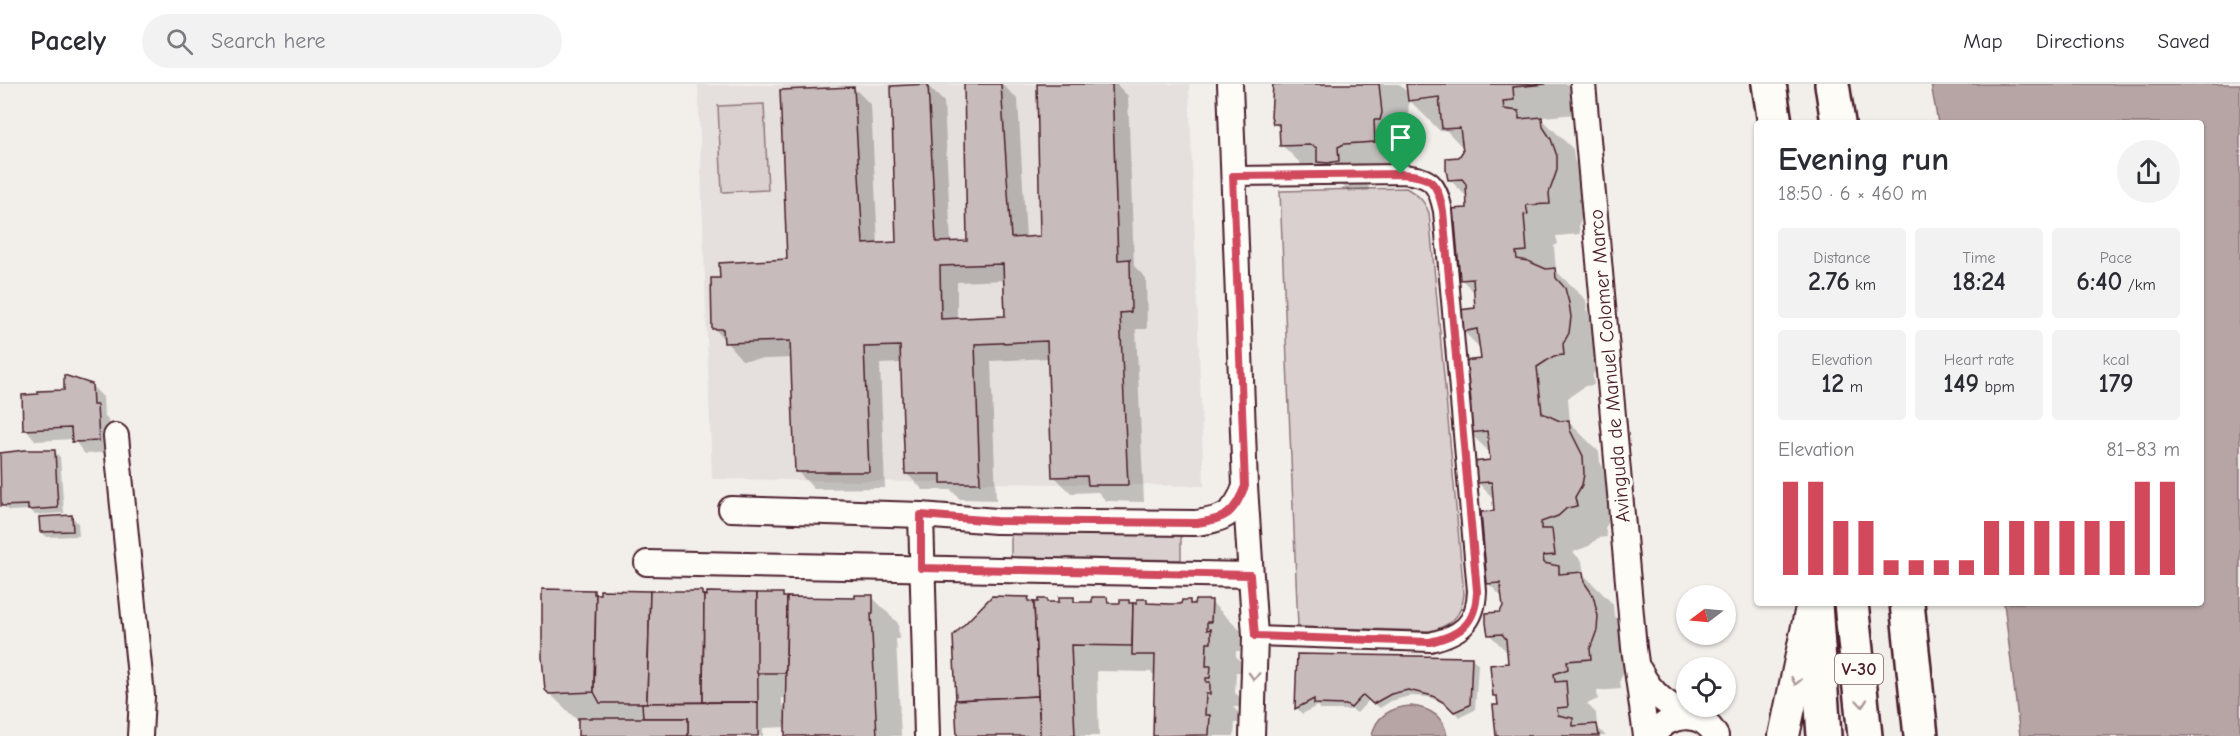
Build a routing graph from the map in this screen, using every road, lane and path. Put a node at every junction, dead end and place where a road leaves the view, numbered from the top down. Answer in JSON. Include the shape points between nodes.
{"nodes":[{"id":1,"x":1230,"y":84,"type":"edge"},
{"id":2,"x":1583,"y":84,"type":"edge"},
{"id":3,"x":1769,"y":84,"type":"edge"},
{"id":4,"x":1832,"y":84,"type":"edge"},
{"id":5,"x":1775,"y":120,"type":"edge"},
{"id":6,"x":1838,"y":120,"type":"edge"},
{"id":7,"x":1233,"y":176,"type":"junction"},
{"id":8,"x":116,"y":436,"type":"dead end"},
{"id":9,"x":1245,"y":486,"type":"junction"},
{"id":10,"x":731,"y":509,"type":"dead end"},
{"id":11,"x":921,"y":515,"type":"junction"},
{"id":12,"x":647,"y":562,"type":"dead end"},
{"id":13,"x":921,"y":568,"type":"junction"},
{"id":14,"x":1250,"y":575,"type":"junction"},
{"id":15,"x":1813,"y":606,"type":"edge"},
{"id":16,"x":1814,"y":606,"type":"edge"},
{"id":17,"x":1851,"y":606,"type":"edge"},
{"id":18,"x":1907,"y":606,"type":"edge"},
{"id":19,"x":1255,"y":636,"type":"junction"},
{"id":20,"x":1634,"y":648,"type":"junction"},
{"id":21,"x":1676,"y":710,"type":"edge"},
{"id":22,"x":1680,"y":717,"type":"edge"},
{"id":23,"x":1692,"y":717,"type":"edge"},
{"id":24,"x":140,"y":736,"type":"edge"},
{"id":25,"x":927,"y":736,"type":"edge"},
{"id":26,"x":1252,"y":736,"type":"edge"},
{"id":27,"x":1646,"y":736,"type":"edge"},
{"id":28,"x":1653,"y":736,"type":"edge"},
{"id":29,"x":1716,"y":736,"type":"edge"},
{"id":30,"x":1784,"y":736,"type":"edge"},
{"id":31,"x":1824,"y":736,"type":"edge"},
{"id":32,"x":1865,"y":736,"type":"edge"},
{"id":33,"x":1921,"y":736,"type":"edge"}],
"edges":[{"from":1,"to":7,"type":"street"},
{"from":2,"to":20,"type":"street","name":"Avinguda de Manuel Colomer Marco"},
{"from":3,"to":5,"type":"highway"},
{"from":4,"to":6,"type":"highway"},
{"from":7,"to":9,"type":"street"},
{"from":7,"to":19,"type":"street","via":[[1401,174],[1432,182],[1443,211],[1477,591],[1471,619],[1461,631],[1430,642]]},
{"from":8,"to":24,"type":"street","via":[[142,696]]},
{"from":9,"to":11,"type":"street","via":[[1230,513],[1197,523],[996,521]]},
{"from":9,"to":14,"type":"street"},
{"from":10,"to":11,"type":"street"},
{"from":11,"to":13,"type":"street"},
{"from":12,"to":13,"type":"street"},
{"from":13,"to":14,"type":"street"},
{"from":13,"to":25,"type":"street"},
{"from":14,"to":19,"type":"street"},
{"from":15,"to":30,"type":"street","one_way":true},
{"from":16,"to":31,"type":"highway"},
{"from":17,"to":32,"type":"highway","number":"V-30","one_way":true},
{"from":18,"to":33,"type":"highway"},
{"from":19,"to":26,"type":"street","one_way":true},
{"from":20,"to":21,"type":"street","name":"Avinguda de Manuel Colomer Marco","via":[[1637,665],[1654,694]]},
{"from":20,"to":27,"type":"street","name":"Avinguda de Manuel Colomer Marco"},
{"from":22,"to":28,"type":"street","via":[[1658,728]]},
{"from":23,"to":29,"type":"street","name":"Avinguda de Manuel Colomer Marco"}]}
